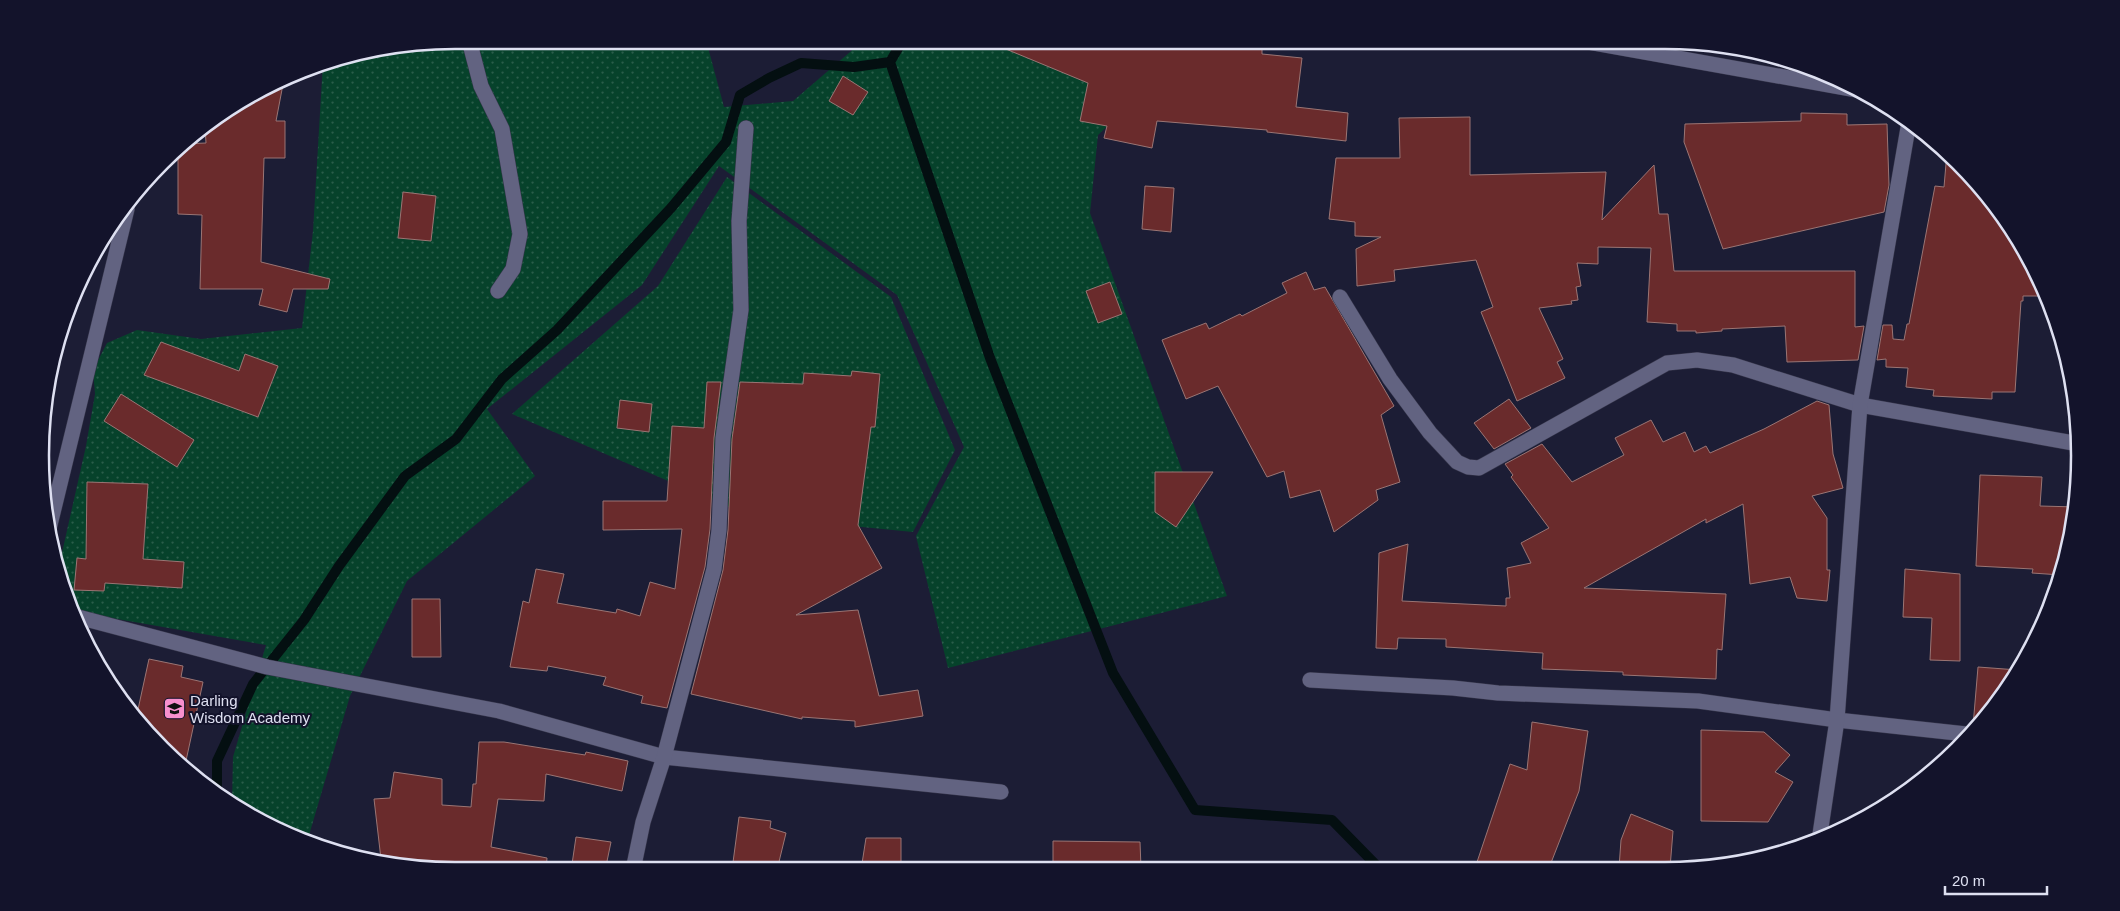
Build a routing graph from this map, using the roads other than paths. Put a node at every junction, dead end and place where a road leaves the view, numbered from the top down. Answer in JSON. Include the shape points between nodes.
{"nodes":[{"id":1,"x":471,"y":49,"type":"edge"},
{"id":2,"x":1628,"y":49,"type":"edge"},
{"id":3,"x":1832,"y":86,"type":"edge"},
{"id":4,"x":746,"y":128,"type":"dead end"},
{"id":5,"x":1908,"y":130,"type":"edge"},
{"id":6,"x":124,"y":220,"type":"edge"},
{"id":7,"x":498,"y":291,"type":"dead end"},
{"id":8,"x":1340,"y":297,"type":"dead end"},
{"id":9,"x":1860,"y":405,"type":"junction"},
{"id":10,"x":2070,"y":442,"type":"edge"},
{"id":11,"x":53,"y":513,"type":"edge"},
{"id":12,"x":83,"y":618,"type":"edge"},
{"id":13,"x":1310,"y":680,"type":"dead end"},
{"id":14,"x":1837,"y":720,"type":"junction"},
{"id":15,"x":1961,"y":733,"type":"edge"},
{"id":16,"x":664,"y":757,"type":"junction"},
{"id":17,"x":1001,"y":792,"type":"dead end"},
{"id":18,"x":1820,"y":831,"type":"edge"},
{"id":19,"x":635,"y":862,"type":"edge"}],
"edges":[{"from":1,"to":7,"type":"street","via":[[481,86],[502,129],[520,234],[513,270]]},
{"from":2,"to":3,"type":"street"},
{"from":4,"to":16,"type":"street","via":[[739,221],[742,310],[723,438],[714,569]]},
{"from":5,"to":9,"type":"street"},
{"from":6,"to":11,"type":"street"},
{"from":8,"to":9,"type":"street","via":[[1390,379],[1424,425],[1458,462],[1468,467],[1479,468],[1667,363],[1697,360],[1733,365]]},
{"from":9,"to":10,"type":"street"},
{"from":9,"to":14,"type":"street"},
{"from":12,"to":16,"type":"street","via":[[267,667],[499,711]]},
{"from":13,"to":14,"type":"street","via":[[1516,694],[1698,701]]},
{"from":14,"to":15,"type":"street"},
{"from":14,"to":18,"type":"street"},
{"from":16,"to":17,"type":"street"},
{"from":16,"to":19,"type":"street","via":[[643,822]]}]}
